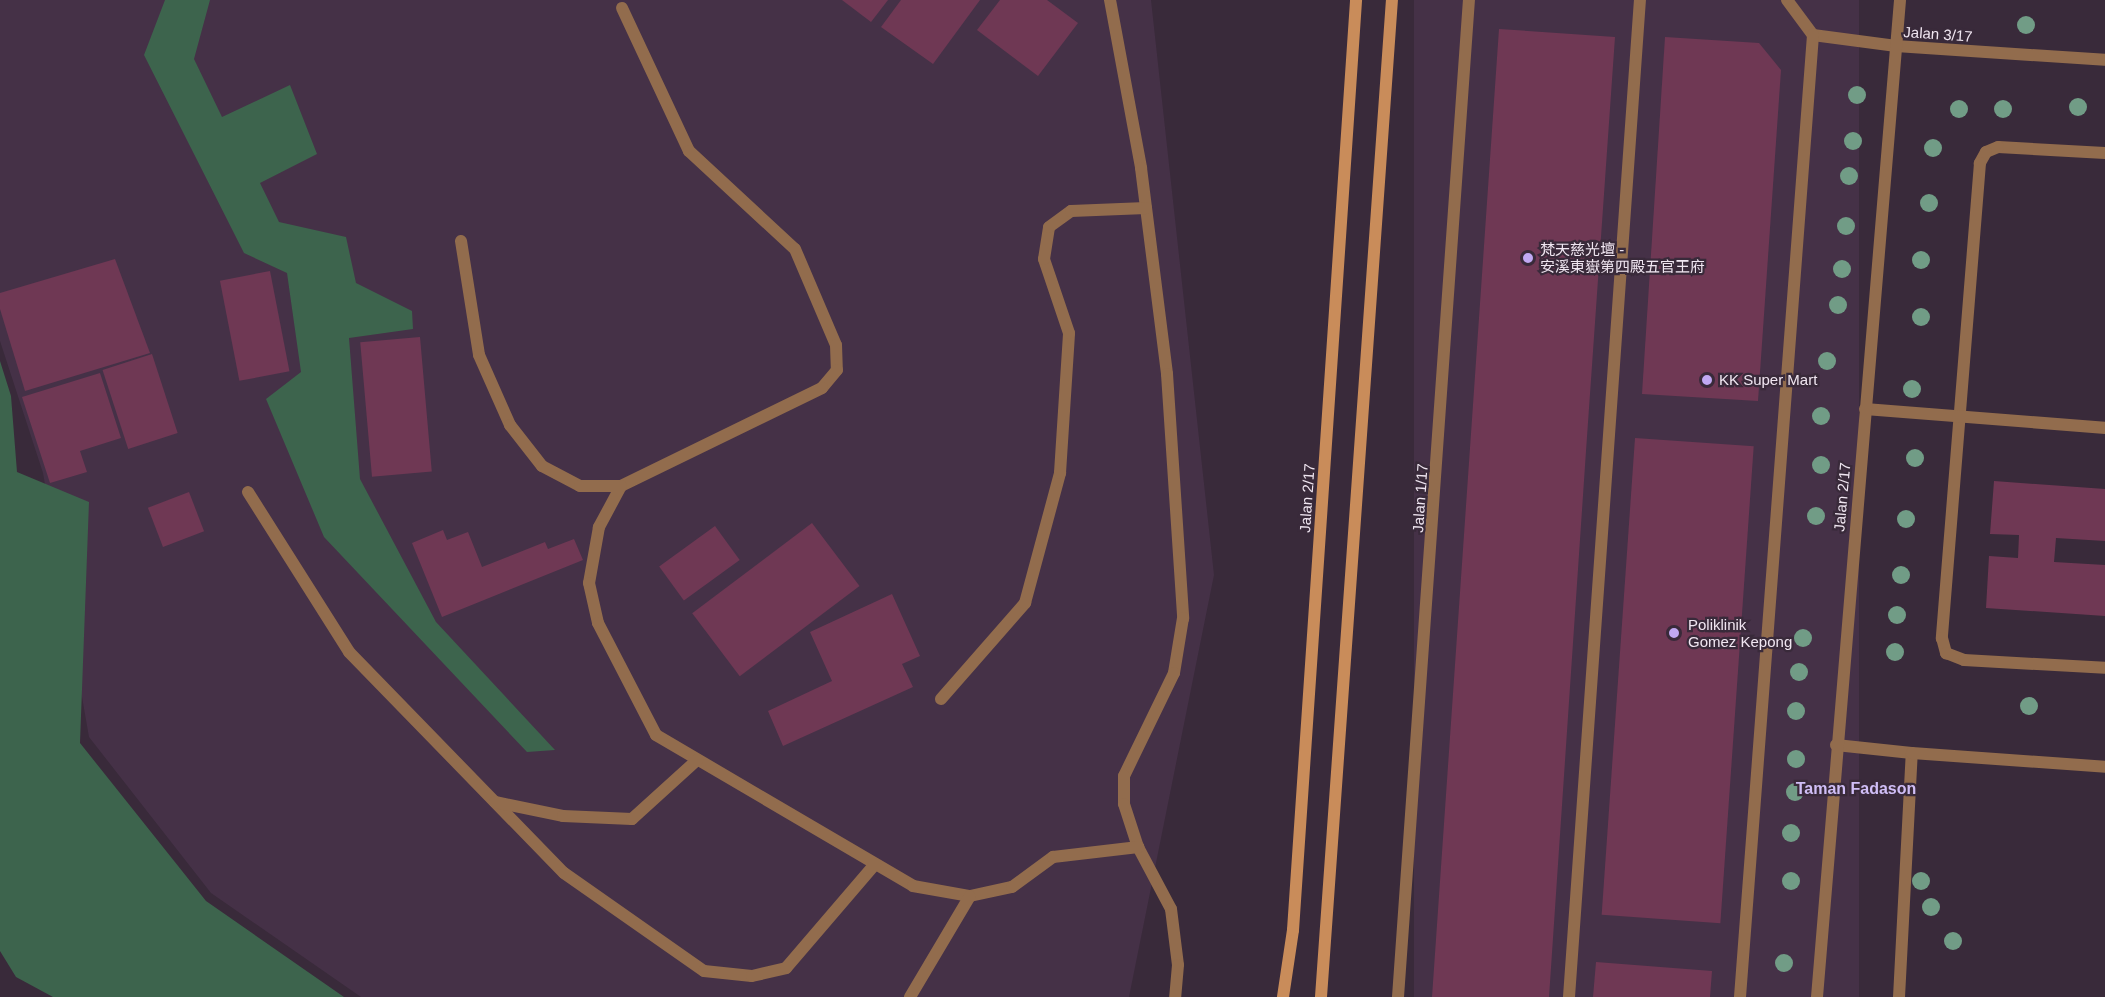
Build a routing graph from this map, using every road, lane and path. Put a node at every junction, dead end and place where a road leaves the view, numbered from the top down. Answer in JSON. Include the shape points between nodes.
{"nodes":[{"id":1,"x":1110,"y":0,"type":"edge"},
{"id":2,"x":1356,"y":0,"type":"edge"},
{"id":3,"x":1392,"y":0,"type":"edge"},
{"id":4,"x":1469,"y":0,"type":"edge"},
{"id":5,"x":1640,"y":0,"type":"edge"},
{"id":6,"x":1787,"y":0,"type":"edge"},
{"id":7,"x":1900,"y":0,"type":"edge"},
{"id":8,"x":622,"y":8,"type":"dead end"},
{"id":9,"x":1814,"y":35,"type":"junction"},
{"id":10,"x":1896,"y":46,"type":"junction"},
{"id":11,"x":2105,"y":60,"type":"edge"},
{"id":12,"x":2105,"y":153,"type":"edge"},
{"id":13,"x":1146,"y":208,"type":"junction"},
{"id":14,"x":461,"y":241,"type":"dead end"},
{"id":15,"x":1865,"y":409,"type":"junction"},
{"id":16,"x":1961,"y":418,"type":"junction"},
{"id":17,"x":2105,"y":428,"type":"edge"},
{"id":18,"x":621,"y":486,"type":"junction"},
{"id":19,"x":248,"y":492,"type":"dead end"},
{"id":20,"x":2105,"y":668,"type":"edge"},
{"id":21,"x":940,"y":699,"type":"dead end"},
{"id":22,"x":1836,"y":745,"type":"junction"},
{"id":23,"x":1912,"y":753,"type":"junction"},
{"id":24,"x":697,"y":760,"type":"junction"},
{"id":25,"x":2105,"y":767,"type":"edge"},
{"id":26,"x":494,"y":802,"type":"junction"},
{"id":27,"x":1138,"y":847,"type":"junction"},
{"id":28,"x":875,"y":864,"type":"junction"},
{"id":29,"x":970,"y":896,"type":"junction"},
{"id":30,"x":910,"y":997,"type":"edge"},
{"id":31,"x":1175,"y":997,"type":"edge"},
{"id":32,"x":1283,"y":997,"type":"edge"},
{"id":33,"x":1321,"y":997,"type":"edge"},
{"id":34,"x":1398,"y":997,"type":"edge"},
{"id":35,"x":1569,"y":997,"type":"edge"},
{"id":36,"x":1740,"y":997,"type":"edge"},
{"id":37,"x":1817,"y":997,"type":"edge"},
{"id":38,"x":1899,"y":997,"type":"edge"}],
"edges":[{"from":1,"to":13,"type":"street"},
{"from":2,"to":32,"type":"street","name":"Jalan 2/17","via":[[1293,918]]},
{"from":3,"to":33,"type":"street"},
{"from":4,"to":34,"type":"street","name":"Jalan 1/17"},
{"from":5,"to":35,"type":"street"},
{"from":6,"to":9,"type":"street"},
{"from":7,"to":10,"type":"street","name":"Jalan 2/17"},
{"from":8,"to":18,"type":"street","via":[[688,151],[795,249],[836,345],[837,370],[822,388]]},
{"from":9,"to":10,"type":"street","name":"Jalan 3/17"},
{"from":9,"to":36,"type":"street"},
{"from":10,"to":11,"type":"street","name":"Jalan 3/17"},
{"from":10,"to":15,"type":"street","name":"Jalan 2/17"},
{"from":12,"to":16,"type":"street","via":[[1998,147],[1986,152],[1980,163]]},
{"from":13,"to":21,"type":"street","via":[[1071,211],[1049,227],[1044,259],[1069,333],[1060,473],[1025,603]]},
{"from":13,"to":27,"type":"street","via":[[1167,374],[1183,618],[1174,673],[1124,776],[1124,804]]},
{"from":14,"to":18,"type":"street","via":[[480,355],[510,425],[542,466],[580,486]]},
{"from":15,"to":16,"type":"street"},
{"from":15,"to":22,"type":"street","name":"Jalan 2/17"},
{"from":16,"to":17,"type":"street"},
{"from":16,"to":20,"type":"street","via":[[1942,638],[1946,653],[1964,660]]},
{"from":18,"to":24,"type":"street","via":[[599,527],[589,583],[598,623],[656,735]]},
{"from":19,"to":26,"type":"street","via":[[349,652]]},
{"from":22,"to":23,"type":"street"},
{"from":22,"to":37,"type":"street","name":"Jalan 2/17"},
{"from":23,"to":25,"type":"street"},
{"from":23,"to":38,"type":"street"},
{"from":24,"to":26,"type":"street","via":[[632,819],[563,816]]},
{"from":24,"to":28,"type":"street"},
{"from":26,"to":28,"type":"street","via":[[564,873],[704,971],[752,976],[786,968]]},
{"from":27,"to":29,"type":"street","via":[[1053,857],[1012,887]]},
{"from":27,"to":31,"type":"street","via":[[1171,909],[1178,965]]},
{"from":28,"to":29,"type":"street","via":[[913,886]]},
{"from":29,"to":30,"type":"street"}]}
